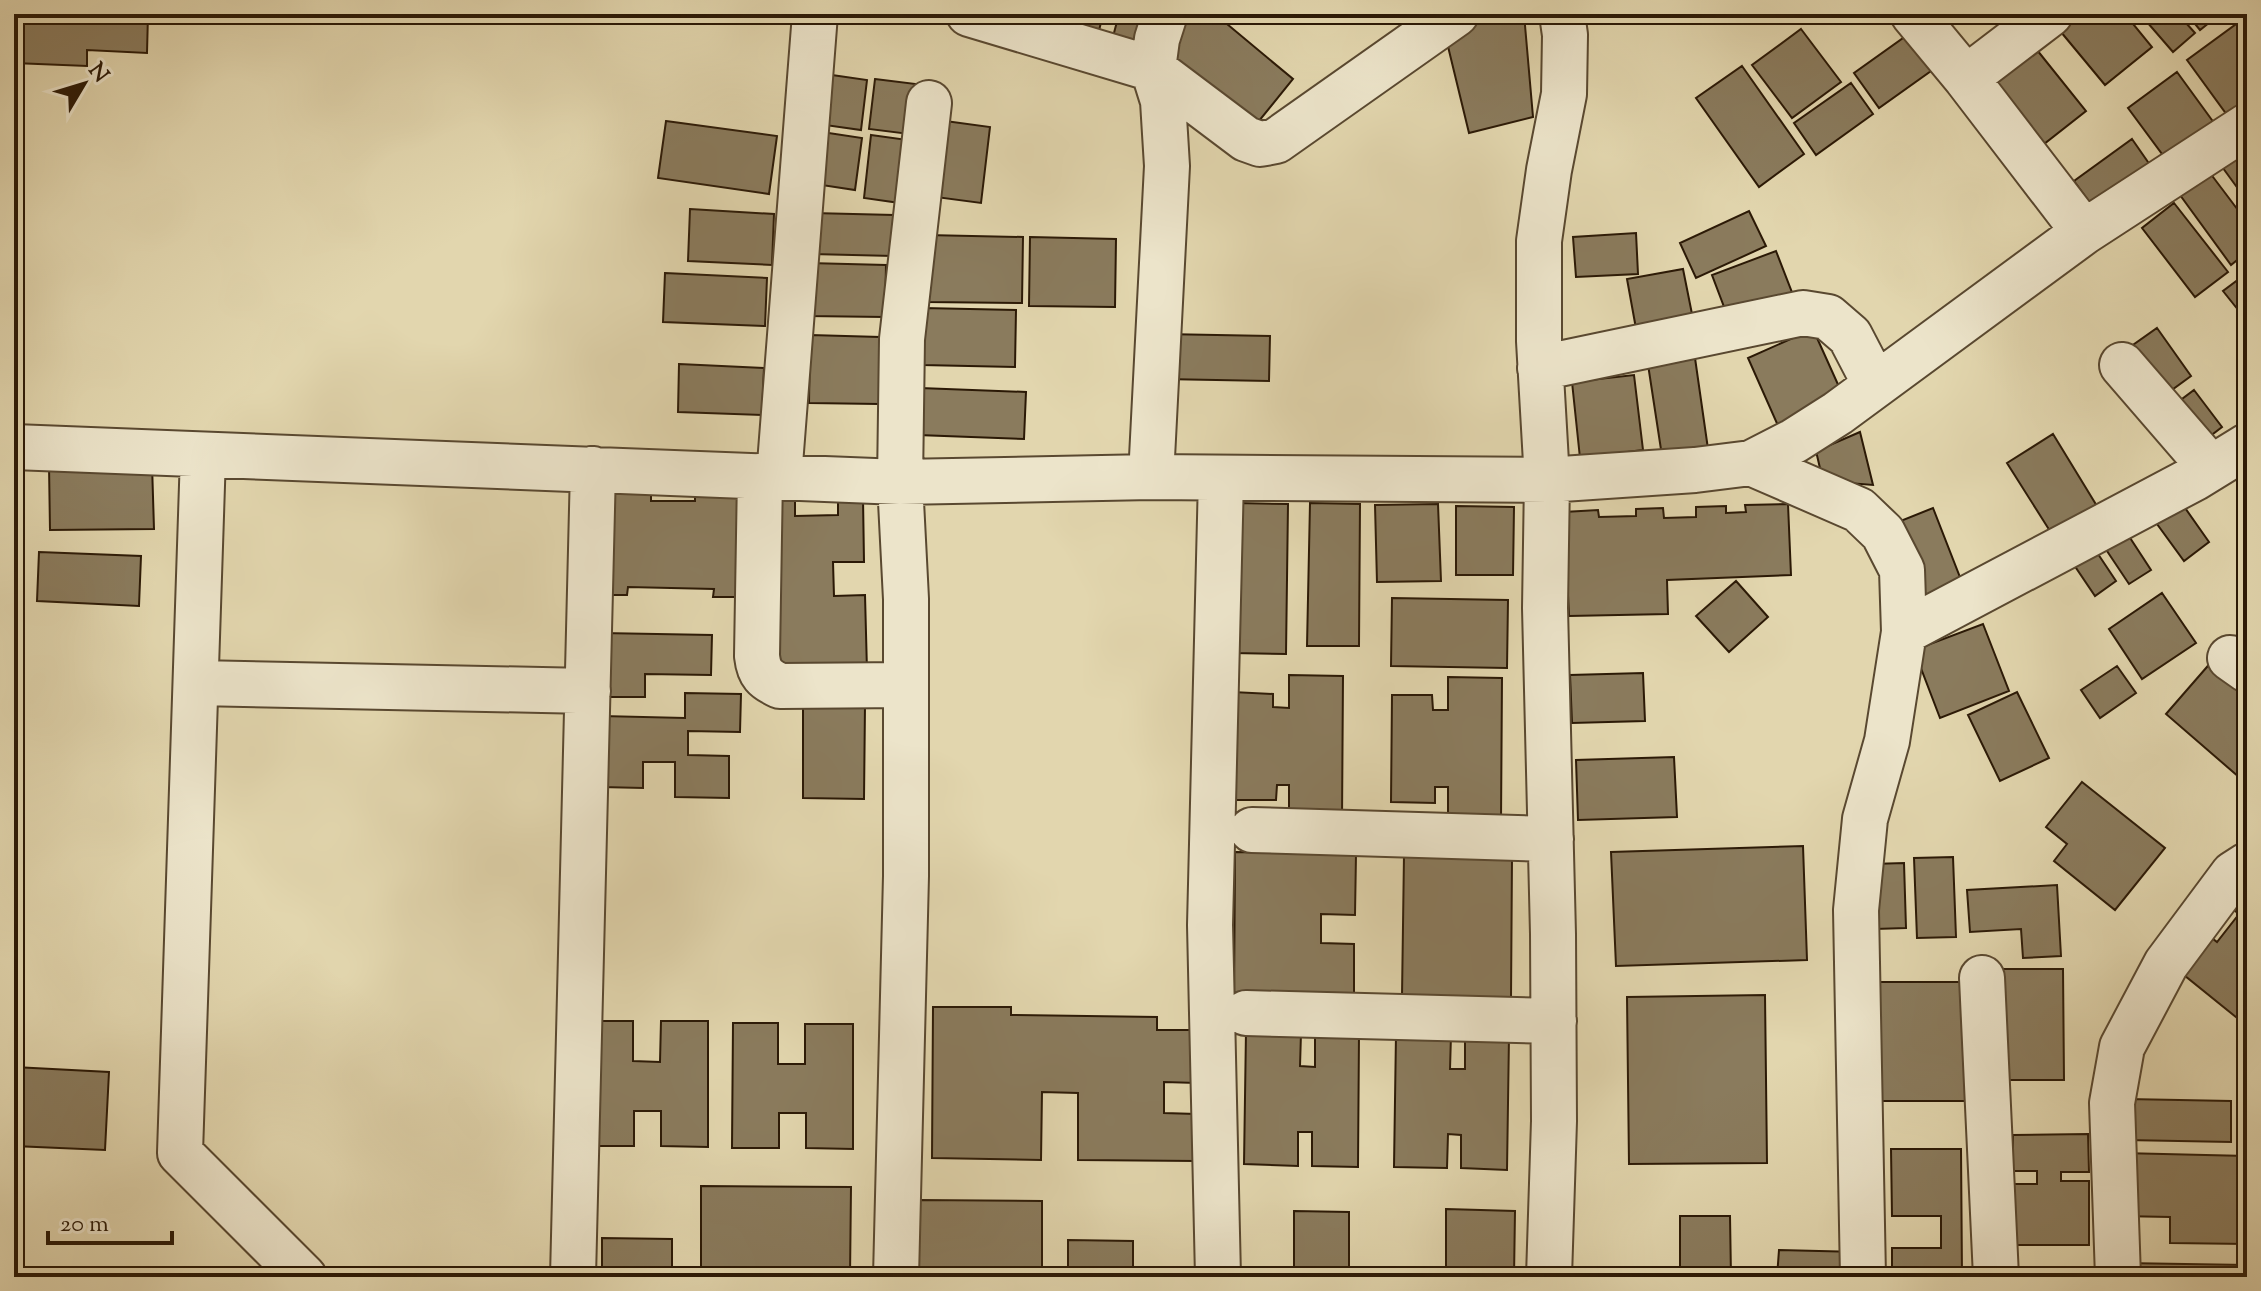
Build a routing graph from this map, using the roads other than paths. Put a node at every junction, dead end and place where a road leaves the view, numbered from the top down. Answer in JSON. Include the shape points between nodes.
{"nodes":[{"id":1,"x":815,"y":14,"type":"edge"},
{"id":2,"x":969,"y":14,"type":"edge"},
{"id":3,"x":1165,"y":14,"type":"edge"},
{"id":4,"x":1456,"y":14,"type":"edge"},
{"id":5,"x":1562,"y":14,"type":"edge"},
{"id":6,"x":1913,"y":14,"type":"edge"},
{"id":7,"x":2050,"y":14,"type":"edge"},
{"id":8,"x":1049,"y":26,"type":"edge"},
{"id":9,"x":1400,"y":32,"type":"edge"},
{"id":10,"x":1153,"y":69,"type":"junction"},
{"id":11,"x":1966,"y":78,"type":"junction"},
{"id":12,"x":929,"y":103,"type":"dead end"},
{"id":13,"x":2247,"y":126,"type":"edge"},
{"id":14,"x":2084,"y":232,"type":"junction"},
{"id":15,"x":2122,"y":365,"type":"dead end"},
{"id":16,"x":1540,"y":368,"type":"junction"},
{"id":17,"x":1875,"y":384,"type":"junction"},
{"id":18,"x":14,"y":447,"type":"edge"},
{"id":19,"x":203,"y":455,"type":"junction"},
{"id":20,"x":2229,"y":457,"type":"edge"},
{"id":21,"x":1751,"y":463,"type":"junction"},
{"id":22,"x":593,"y":469,"type":"junction"},
{"id":23,"x":769,"y":477,"type":"junction"},
{"id":24,"x":1151,"y":477,"type":"junction"},
{"id":25,"x":1221,"y":478,"type":"junction"},
{"id":26,"x":1547,"y":480,"type":"junction"},
{"id":27,"x":900,"y":482,"type":"junction"},
{"id":28,"x":1904,"y":632,"type":"junction"},
{"id":29,"x":197,"y":683,"type":"junction"},
{"id":30,"x":906,"y":685,"type":"junction"},
{"id":31,"x":588,"y":691,"type":"junction"},
{"id":32,"x":1252,"y":830,"type":"dead end"},
{"id":33,"x":1551,"y":839,"type":"junction"},
{"id":34,"x":2247,"y":865,"type":"edge"},
{"id":35,"x":1982,"y":978,"type":"dead end"},
{"id":36,"x":1246,"y":1013,"type":"dead end"},
{"id":37,"x":1554,"y":1021,"type":"junction"},
{"id":38,"x":304,"y":1277,"type":"edge"},
{"id":39,"x":573,"y":1277,"type":"edge"},
{"id":40,"x":896,"y":1277,"type":"edge"},
{"id":41,"x":1218,"y":1277,"type":"edge"},
{"id":42,"x":1549,"y":1277,"type":"edge"},
{"id":43,"x":1863,"y":1277,"type":"edge"},
{"id":44,"x":1996,"y":1277,"type":"edge"},
{"id":45,"x":2118,"y":1277,"type":"edge"}],
"edges":[{"from":1,"to":23,"type":"street"},
{"from":2,"to":8,"type":"street"},
{"from":3,"to":10,"type":"street"},
{"from":4,"to":9,"type":"street"},
{"from":5,"to":16,"type":"street","via":[[1564,94],[1539,241]]},
{"from":6,"to":11,"type":"street"},
{"from":7,"to":11,"type":"street"},
{"from":8,"to":10,"type":"street"},
{"from":9,"to":10,"type":"street","via":[[1276,141],[1260,144]]},
{"from":10,"to":24,"type":"street","via":[[1163,101],[1167,166]]},
{"from":11,"to":14,"type":"street"},
{"from":12,"to":27,"type":"street","via":[[902,339]]},
{"from":13,"to":14,"type":"street"},
{"from":14,"to":17,"type":"street"},
{"from":15,"to":20,"type":"street"},
{"from":16,"to":17,"type":"street","via":[[1803,313],[1828,317],[1850,336]]},
{"from":16,"to":26,"type":"street"},
{"from":17,"to":21,"type":"street","via":[[1794,441]]},
{"from":18,"to":19,"type":"street"},
{"from":19,"to":22,"type":"street"},
{"from":19,"to":29,"type":"street"},
{"from":20,"to":28,"type":"street"},
{"from":21,"to":26,"type":"street"},
{"from":21,"to":28,"type":"street","via":[[1859,510],[1883,533],[1902,570]]},
{"from":22,"to":23,"type":"street"},
{"from":22,"to":31,"type":"street"},
{"from":23,"to":27,"type":"street"},
{"from":23,"to":30,"type":"street","via":[[759,670],[780,686]]},
{"from":24,"to":25,"type":"street"},
{"from":24,"to":27,"type":"street"},
{"from":25,"to":26,"type":"street"},
{"from":25,"to":41,"type":"street","via":[[1210,925]]},
{"from":26,"to":33,"type":"street"},
{"from":27,"to":30,"type":"street"},
{"from":28,"to":43,"type":"street","via":[[1887,741],[1865,819],[1856,910]]},
{"from":29,"to":31,"type":"street"},
{"from":29,"to":38,"type":"street","via":[[180,1153]]},
{"from":30,"to":40,"type":"street"},
{"from":31,"to":39,"type":"street"},
{"from":32,"to":33,"type":"street"},
{"from":33,"to":37,"type":"street"},
{"from":34,"to":45,"type":"street","via":[[2233,874],[2166,964],[2122,1047],[2112,1103]]},
{"from":35,"to":44,"type":"street"},
{"from":36,"to":37,"type":"street"},
{"from":37,"to":42,"type":"street"}]}
